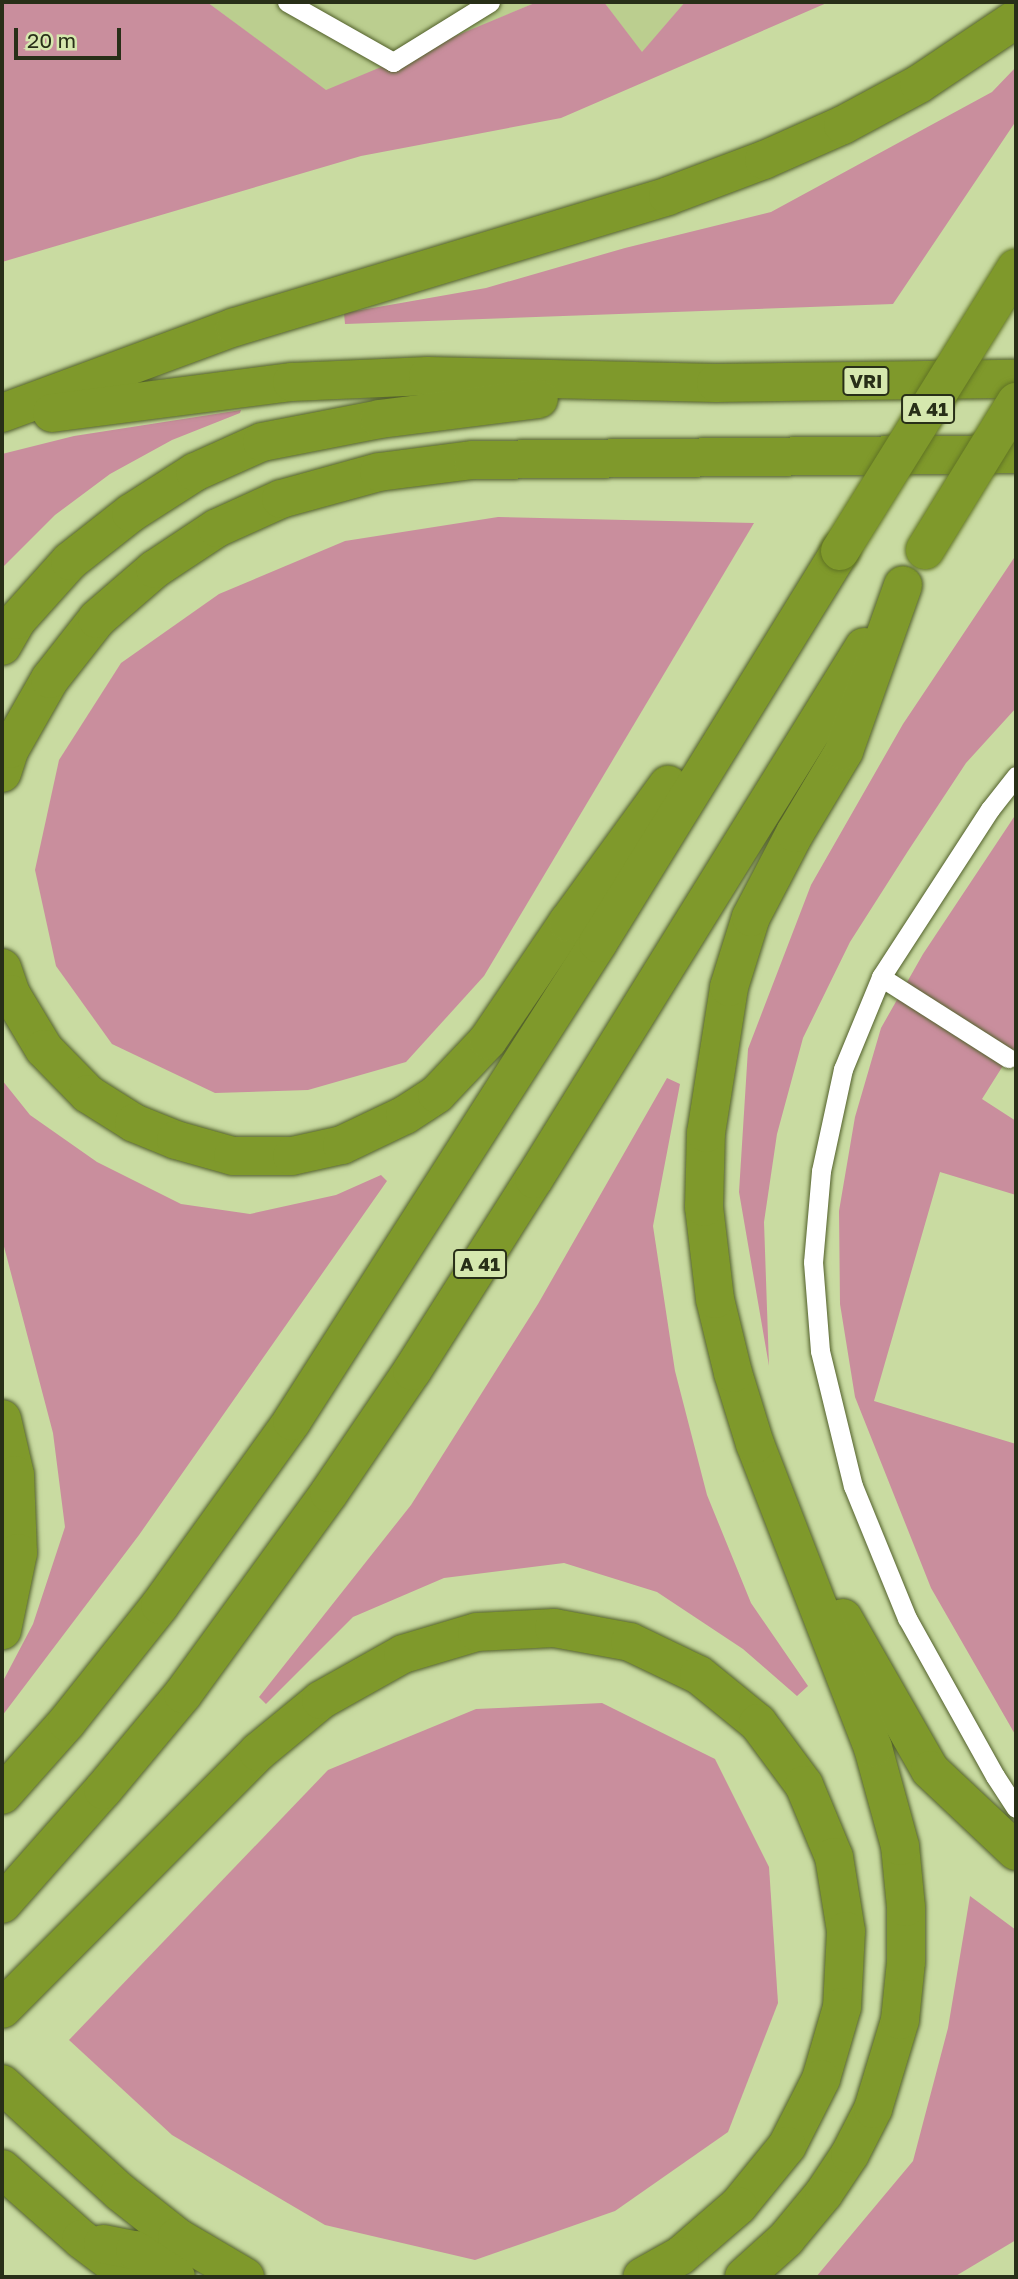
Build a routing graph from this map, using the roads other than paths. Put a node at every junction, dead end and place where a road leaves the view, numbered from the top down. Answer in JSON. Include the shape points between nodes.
{"nodes":[{"id":1,"x":287,"y":2,"type":"edge"},
{"id":2,"x":490,"y":2,"type":"edge"},
{"id":3,"x":1016,"y":19,"type":"edge"},
{"id":4,"x":1016,"y":268,"type":"edge"},
{"id":5,"x":1016,"y":379,"type":"edge"},
{"id":6,"x":716,"y":383,"type":"junction"},
{"id":7,"x":1016,"y":402,"type":"edge"},
{"id":8,"x":2,"y":413,"type":"edge"},
{"id":9,"x":2,"y":421,"type":"edge"},
{"id":10,"x":1016,"y":454,"type":"edge"},
{"id":11,"x":840,"y":551,"type":"junction"},
{"id":12,"x":903,"y":585,"type":"junction"},
{"id":13,"x":2,"y":646,"type":"edge"},
{"id":14,"x":2,"y":773,"type":"edge"},
{"id":15,"x":1016,"y":776,"type":"edge"},
{"id":16,"x":2,"y":968,"type":"edge"},
{"id":17,"x":881,"y":977,"type":"junction"},
{"id":18,"x":1008,"y":1058,"type":"dead end"},
{"id":19,"x":2,"y":1419,"type":"edge"},
{"id":20,"x":782,"y":1514,"type":"junction"},
{"id":21,"x":2,"y":1630,"type":"edge"},
{"id":22,"x":2,"y":1795,"type":"edge"},
{"id":23,"x":1016,"y":1808,"type":"edge"},
{"id":24,"x":1016,"y":1851,"type":"edge"},
{"id":25,"x":2,"y":1904,"type":"edge"},
{"id":26,"x":2,"y":2009,"type":"edge"},
{"id":27,"x":2,"y":2084,"type":"edge"},
{"id":28,"x":2,"y":2169,"type":"edge"},
{"id":29,"x":80,"y":2239,"type":"junction"},
{"id":30,"x":131,"y":2277,"type":"edge"},
{"id":31,"x":176,"y":2277,"type":"edge"},
{"id":32,"x":245,"y":2277,"type":"edge"},
{"id":33,"x":642,"y":2277,"type":"edge"},
{"id":34,"x":744,"y":2277,"type":"edge"}],
"edges":[{"from":1,"to":2,"type":"lane","via":[[393,62]]},
{"from":3,"to":8,"type":"highway","via":[[919,84],[764,160],[668,195],[235,327]]},
{"from":4,"to":11,"type":"highway","number":"A 41","bridge":true},
{"from":5,"to":6,"type":"highway","number":"VRI"},
{"from":6,"to":9,"type":"highway","via":[[428,376],[292,382],[122,401]]},
{"from":6,"to":13,"type":"highway","via":[[485,404],[262,442],[195,472],[131,513],[71,561],[17,620]]},
{"from":7,"to":12,"type":"highway","number":"A 41","bridge":true},
{"from":10,"to":14,"type":"highway","via":[[473,460],[379,471],[281,499],[217,528],[155,569],[97,619],[50,679],[10,749]]},
{"from":11,"to":16,"type":"highway","via":[[568,922],[488,1040],[437,1094],[405,1115],[342,1145],[292,1156],[233,1156],[176,1140],[134,1124],[88,1094],[44,1049],[11,994]]},
{"from":11,"to":22,"type":"highway","number":"A 41","via":[[598,943],[292,1421],[160,1605]]},
{"from":12,"to":20,"type":"highway","via":[[844,751],[751,916],[729,987],[706,1133],[704,1207],[715,1299],[733,1373]]},
{"from":12,"to":25,"type":"highway","number":"A 41","via":[[534,1179],[329,1493],[183,1694]]},
{"from":15,"to":17,"type":"lane","via":[[982,820]]},
{"from":17,"to":18,"type":"lane"},
{"from":17,"to":23,"type":"lane","via":[[843,1069],[821,1171],[813,1262],[820,1351],[853,1486],[907,1618]]},
{"from":19,"to":21,"type":"highway","via":[[15,1475],[18,1553]]},
{"from":20,"to":24,"type":"highway","via":[[930,1770]]},
{"from":20,"to":34,"type":"highway","via":[[873,1748],[900,1846],[906,1962],[890,2061],[850,2154],[786,2239]]},
{"from":26,"to":33,"type":"highway","via":[[258,1752],[321,1700],[403,1654],[477,1632],[554,1628],[630,1642],[699,1675],[758,1723],[804,1785],[834,1857],[846,1931],[842,2007],[821,2079],[786,2146],[738,2206],[680,2256]]},
{"from":27,"to":32,"type":"highway","via":[[120,2192],[177,2237]]},
{"from":28,"to":29,"type":"highway"},
{"from":29,"to":30,"type":"highway"},
{"from":29,"to":31,"type":"highway","via":[[135,2250]]}]}
